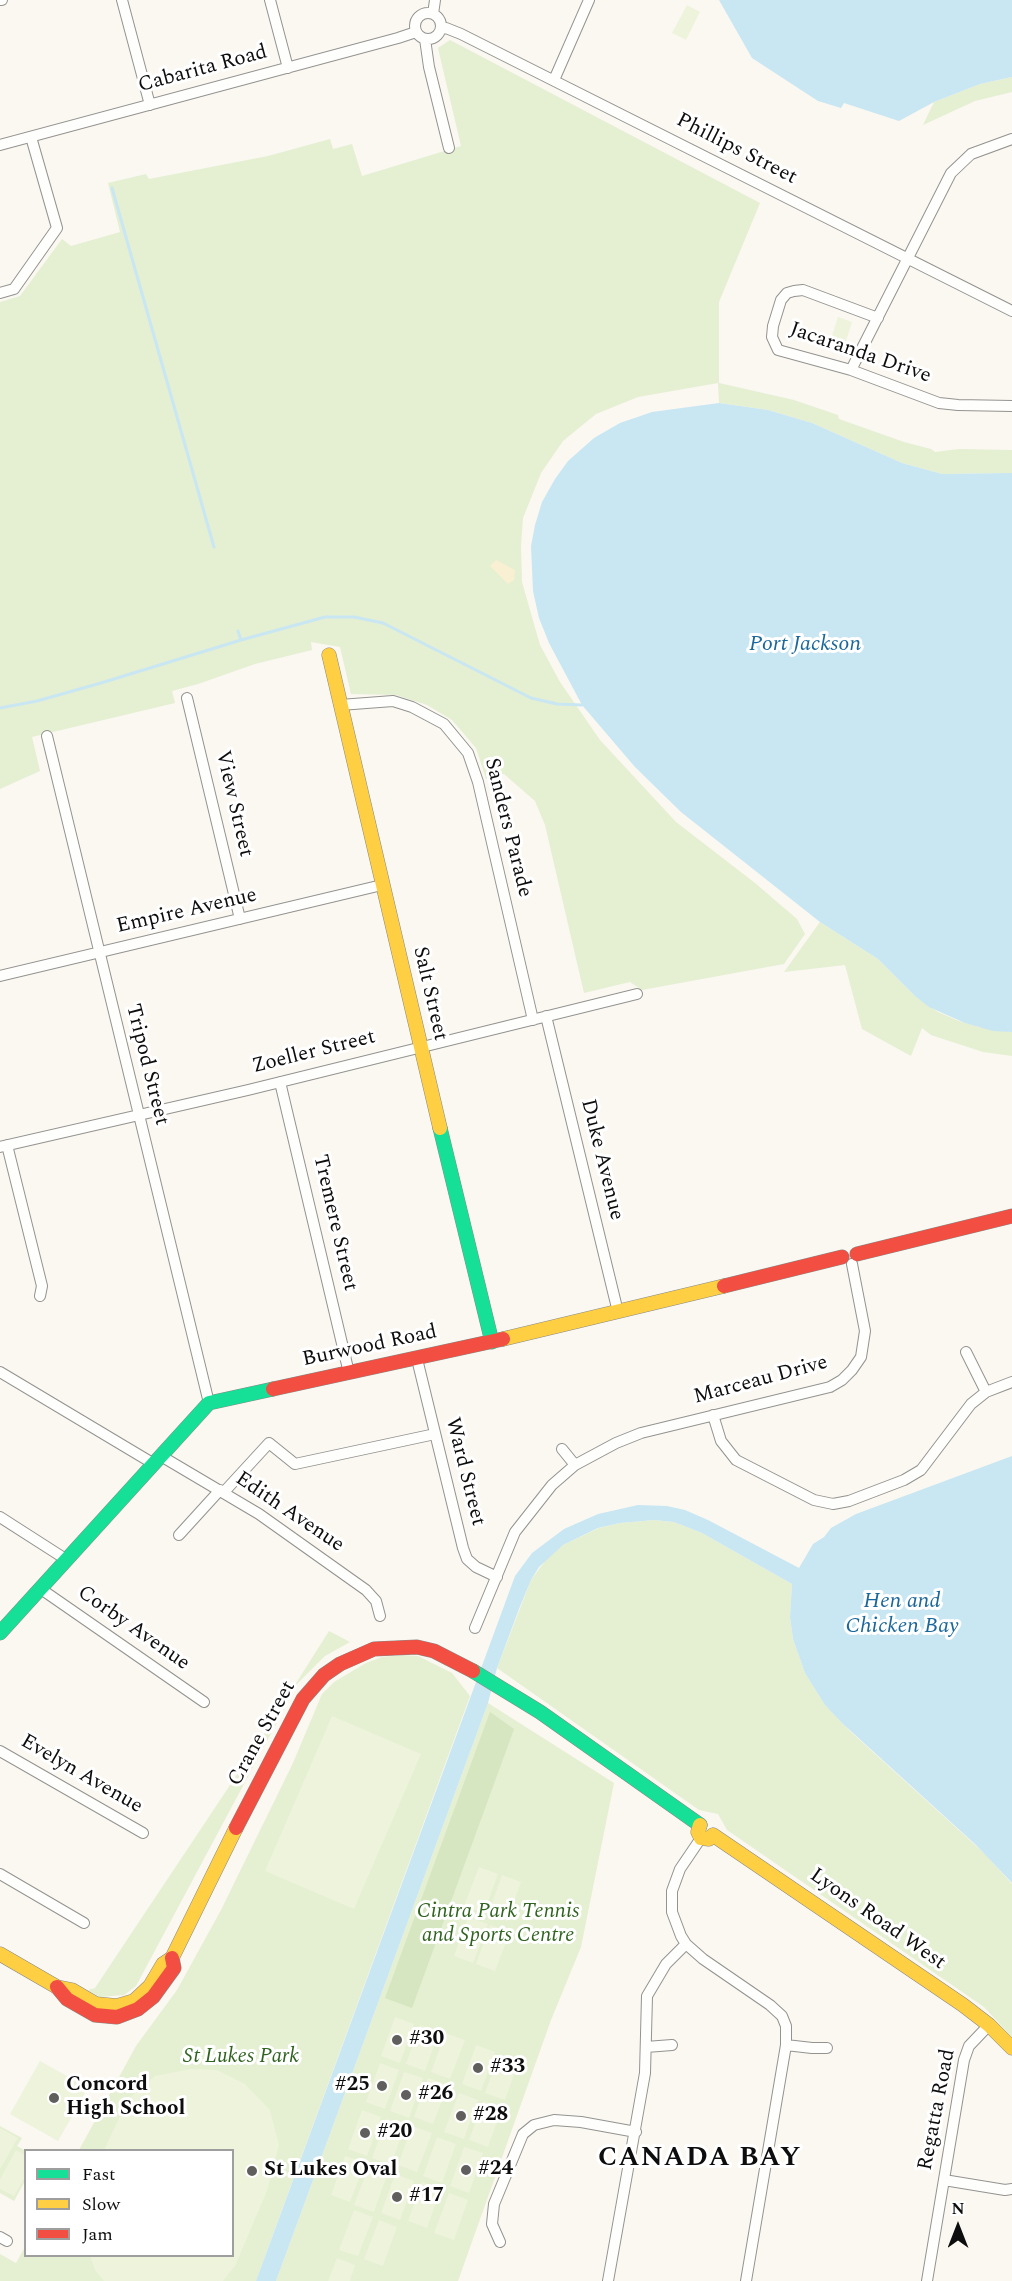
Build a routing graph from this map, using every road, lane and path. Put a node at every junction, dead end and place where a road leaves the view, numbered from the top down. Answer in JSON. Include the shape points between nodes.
{"nodes":[{"id":1,"x":122,"y":0,"type":"edge"},
{"id":2,"x":270,"y":0,"type":"edge"},
{"id":3,"x":435,"y":0,"type":"edge"},
{"id":4,"x":589,"y":0,"type":"edge"},
{"id":5,"x":433,"y":14,"type":"junction"},
{"id":6,"x":441,"y":29,"type":"junction"},
{"id":7,"x":416,"y":32,"type":"junction"},
{"id":8,"x":426,"y":39,"type":"junction"},
{"id":9,"x":288,"y":68,"type":"junction"},
{"id":10,"x":554,"y":80,"type":"junction"},
{"id":11,"x":150,"y":105,"type":"junction"},
{"id":12,"x":32,"y":137,"type":"junction"},
{"id":13,"x":1012,"y":139,"type":"edge"},
{"id":14,"x":0,"y":145,"type":"edge"},
{"id":15,"x":449,"y":148,"type":"dead end"},
{"id":16,"x":908,"y":259,"type":"junction"},
{"id":17,"x":0,"y":293,"type":"edge"},
{"id":18,"x":1012,"y":311,"type":"edge"},
{"id":19,"x":878,"y":318,"type":"junction"},
{"id":20,"x":851,"y":370,"type":"junction"},
{"id":21,"x":1012,"y":406,"type":"edge"},
{"id":22,"x":329,"y":655,"type":"dead end"},
{"id":23,"x":188,"y":698,"type":"dead end"},
{"id":24,"x":340,"y":705,"type":"junction"},
{"id":25,"x":46,"y":736,"type":"dead end"},
{"id":26,"x":382,"y":885,"type":"junction"},
{"id":27,"x":240,"y":919,"type":"junction"},
{"id":28,"x":98,"y":953,"type":"junction"},
{"id":29,"x":0,"y":976,"type":"edge"},
{"id":30,"x":637,"y":994,"type":"dead end"},
{"id":31,"x":546,"y":1017,"type":"junction"},
{"id":32,"x":533,"y":1020,"type":"junction"},
{"id":33,"x":420,"y":1047,"type":"junction"},
{"id":34,"x":280,"y":1082,"type":"junction"},
{"id":35,"x":138,"y":1116,"type":"junction"},
{"id":36,"x":4,"y":1146,"type":"edge"},
{"id":37,"x":1012,"y":1216,"type":"edge"},
{"id":38,"x":850,"y":1258,"type":"junction"},
{"id":39,"x":40,"y":1296,"type":"dead end"},
{"id":40,"x":618,"y":1312,"type":"junction"},
{"id":41,"x":492,"y":1342,"type":"junction"},
{"id":42,"x":966,"y":1352,"type":"dead end"},
{"id":43,"x":417,"y":1359,"type":"junction"},
{"id":44,"x":0,"y":1372,"type":"edge"},
{"id":45,"x":349,"y":1373,"type":"junction"},
{"id":46,"x":1012,"y":1382,"type":"edge"},
{"id":47,"x":986,"y":1392,"type":"junction"},
{"id":48,"x":209,"y":1403,"type":"junction"},
{"id":49,"x":713,"y":1415,"type":"junction"},
{"id":50,"x":435,"y":1434,"type":"junction"},
{"id":51,"x":562,"y":1449,"type":"dead end"},
{"id":52,"x":157,"y":1460,"type":"junction"},
{"id":53,"x":575,"y":1465,"type":"junction"},
{"id":54,"x":222,"y":1491,"type":"junction"},
{"id":55,"x":0,"y":1517,"type":"edge"},
{"id":56,"x":179,"y":1535,"type":"dead end"},
{"id":57,"x":67,"y":1560,"type":"junction"},
{"id":58,"x":497,"y":1577,"type":"junction"},
{"id":59,"x":41,"y":1588,"type":"junction"},
{"id":60,"x":380,"y":1616,"type":"dead end"},
{"id":61,"x":475,"y":1629,"type":"dead end"},
{"id":62,"x":0,"y":1632,"type":"edge"},
{"id":63,"x":472,"y":1669,"type":"joint"},
{"id":64,"x":204,"y":1702,"type":"dead end"},
{"id":65,"x":0,"y":1751,"type":"edge"},
{"id":66,"x":143,"y":1833,"type":"dead end"},
{"id":67,"x":705,"y":1833,"type":"junction"},
{"id":68,"x":0,"y":1874,"type":"edge"},
{"id":69,"x":84,"y":1923,"type":"dead end"},
{"id":70,"x":686,"y":1944,"type":"junction"},
{"id":71,"x":0,"y":1954,"type":"edge"},
{"id":72,"x":989,"y":2025,"type":"junction"},
{"id":73,"x":672,"y":2045,"type":"dead end"},
{"id":74,"x":786,"y":2045,"type":"junction"},
{"id":75,"x":646,"y":2047,"type":"junction"},
{"id":76,"x":827,"y":2048,"type":"dead end"},
{"id":77,"x":1012,"y":2048,"type":"edge"},
{"id":78,"x":636,"y":2132,"type":"junction"},
{"id":79,"x":944,"y":2180,"type":"junction"},
{"id":80,"x":1012,"y":2189,"type":"edge"},
{"id":81,"x":500,"y":2242,"type":"dead end"},
{"id":82,"x":608,"y":2281,"type":"edge"},
{"id":83,"x":746,"y":2281,"type":"edge"},
{"id":84,"x":927,"y":2281,"type":"edge"}],
"edges":[{"from":1,"to":11,"type":"street"},
{"from":2,"to":9,"type":"street"},
{"from":3,"to":5,"type":"street"},
{"from":4,"to":10,"type":"street"},
{"from":5,"to":6,"type":"street","via":[[440,20]]},
{"from":5,"to":7,"type":"street","via":[[417,19]]},
{"from":6,"to":8,"type":"street","via":[[434,38]]},
{"from":6,"to":10,"type":"street","name":"Phillips Street","via":[[461,34]]},
{"from":7,"to":8,"type":"street"},
{"from":7,"to":9,"type":"street","name":"Cabarita Road"},
{"from":8,"to":15,"type":"street","via":[[429,68]]},
{"from":9,"to":11,"type":"street","name":"Cabarita Road"},
{"from":10,"to":16,"type":"street","name":"Phillips Street"},
{"from":11,"to":12,"type":"street","name":"Cabarita Road"},
{"from":12,"to":14,"type":"street","name":"Cabarita Road"},
{"from":12,"to":17,"type":"street","via":[[57,228],[14,289]]},
{"from":13,"to":16,"type":"street","via":[[970,154],[951,172]]},
{"from":16,"to":18,"type":"street","name":"Phillips Street"},
{"from":16,"to":19,"type":"street"},
{"from":19,"to":20,"type":"street"},
{"from":19,"to":20,"type":"street","name":"Jacaranda Drive","via":[[803,290],[787,293],[781,300],[772,337],[778,350]]},
{"from":20,"to":21,"type":"street","name":"Jacaranda Drive","via":[[939,403]]},
{"from":22,"to":24,"type":"street","name":"Salt Street"},
{"from":23,"to":27,"type":"street","name":"View Street"},
{"from":24,"to":26,"type":"street","name":"Salt Street"},
{"from":24,"to":32,"type":"street","name":"Sanders Parade","via":[[393,701],[412,707],[444,724],[468,753]]},
{"from":25,"to":28,"type":"street","name":"Tripod Street"},
{"from":26,"to":27,"type":"street","name":"Empire Avenue"},
{"from":26,"to":33,"type":"street","name":"Salt Street"},
{"from":27,"to":28,"type":"street","name":"Empire Avenue"},
{"from":28,"to":29,"type":"street","name":"Empire Avenue"},
{"from":28,"to":35,"type":"street","name":"Tripod Street"},
{"from":30,"to":31,"type":"street","name":"Zoeller Street"},
{"from":31,"to":32,"type":"street","name":"Zoeller Street"},
{"from":31,"to":40,"type":"street","name":"Duke Avenue"},
{"from":32,"to":33,"type":"street","name":"Zoeller Street"},
{"from":33,"to":34,"type":"street","name":"Zoeller Street"},
{"from":33,"to":41,"type":"street","name":"Salt Street"},
{"from":34,"to":35,"type":"street","name":"Zoeller Street"},
{"from":34,"to":45,"type":"street","name":"Tremere Street"},
{"from":35,"to":36,"type":"street","name":"Zoeller Street"},
{"from":35,"to":48,"type":"street","name":"Tripod Street"},
{"from":36,"to":39,"type":"street","via":[[42,1286]]},
{"from":37,"to":38,"type":"street","name":"Burwood Road"},
{"from":38,"to":40,"type":"street","name":"Burwood Road"},
{"from":38,"to":49,"type":"street","name":"Marceau Drive","via":[[865,1331],[861,1357],[852,1370],[830,1387]]},
{"from":40,"to":41,"type":"street","name":"Burwood Road"},
{"from":41,"to":43,"type":"street","name":"Burwood Road"},
{"from":42,"to":47,"type":"street"},
{"from":43,"to":45,"type":"street","name":"Burwood Road"},
{"from":43,"to":50,"type":"street","name":"Ward Street"},
{"from":44,"to":52,"type":"street","name":"Edith Avenue"},
{"from":45,"to":48,"type":"street","name":"Burwood Road"},
{"from":46,"to":47,"type":"street"},
{"from":47,"to":49,"type":"street","via":[[971,1404],[921,1470],[904,1480],[833,1504],[814,1500],[736,1460],[721,1441]]},
{"from":48,"to":52,"type":"street"},
{"from":49,"to":53,"type":"street","name":"Marceau Drive","via":[[640,1433]]},
{"from":50,"to":54,"type":"street","via":[[294,1464],[269,1443]]},
{"from":50,"to":58,"type":"street","name":"Ward Street","via":[[467,1559],[476,1568]]},
{"from":51,"to":53,"type":"street"},
{"from":52,"to":54,"type":"street","name":"Edith Avenue"},
{"from":52,"to":57,"type":"street"},
{"from":53,"to":58,"type":"street","name":"Marceau Drive","via":[[552,1485],[515,1532]]},
{"from":54,"to":56,"type":"street"},
{"from":54,"to":60,"type":"street","name":"Edith Avenue","via":[[366,1590],[376,1601]]},
{"from":55,"to":57,"type":"street"},
{"from":57,"to":59,"type":"street"},
{"from":58,"to":61,"type":"street","name":"Marceau Drive"},
{"from":59,"to":62,"type":"street"},
{"from":59,"to":64,"type":"street","name":"Corby Avenue"},
{"from":63,"to":67,"type":"street","name":"Lyons Road West","via":[[629,1774]]},
{"from":63,"to":71,"type":"street","name":"Crane Street","via":[[434,1651],[389,1647],[356,1656],[320,1680],[303,1699],[274,1753],[172,1958],[134,2001],[124,2005],[96,2004]]},
{"from":65,"to":66,"type":"street","name":"Evelyn Avenue"},
{"from":67,"to":70,"type":"street","via":[[680,1869],[672,1891],[672,1912]]},
{"from":67,"to":72,"type":"street","name":"Lyons Road West","via":[[804,1895]]},
{"from":68,"to":69,"type":"street"},
{"from":70,"to":74,"type":"street","via":[[778,2011],[786,2026]]},
{"from":70,"to":75,"type":"street","via":[[666,1964],[646,1996]]},
{"from":72,"to":77,"type":"street","name":"Lyons Road West"},
{"from":72,"to":79,"type":"street","name":"Regatta Road","via":[[969,2046],[964,2060]]},
{"from":73,"to":75,"type":"street"},
{"from":74,"to":76,"type":"street"},
{"from":74,"to":83,"type":"street"},
{"from":75,"to":78,"type":"street"},
{"from":78,"to":81,"type":"street","via":[[554,2120],[534,2125],[522,2134],[494,2204],[492,2224]]},
{"from":78,"to":82,"type":"street"},
{"from":79,"to":80,"type":"street"},
{"from":79,"to":84,"type":"street","name":"Regatta Road"}]}
